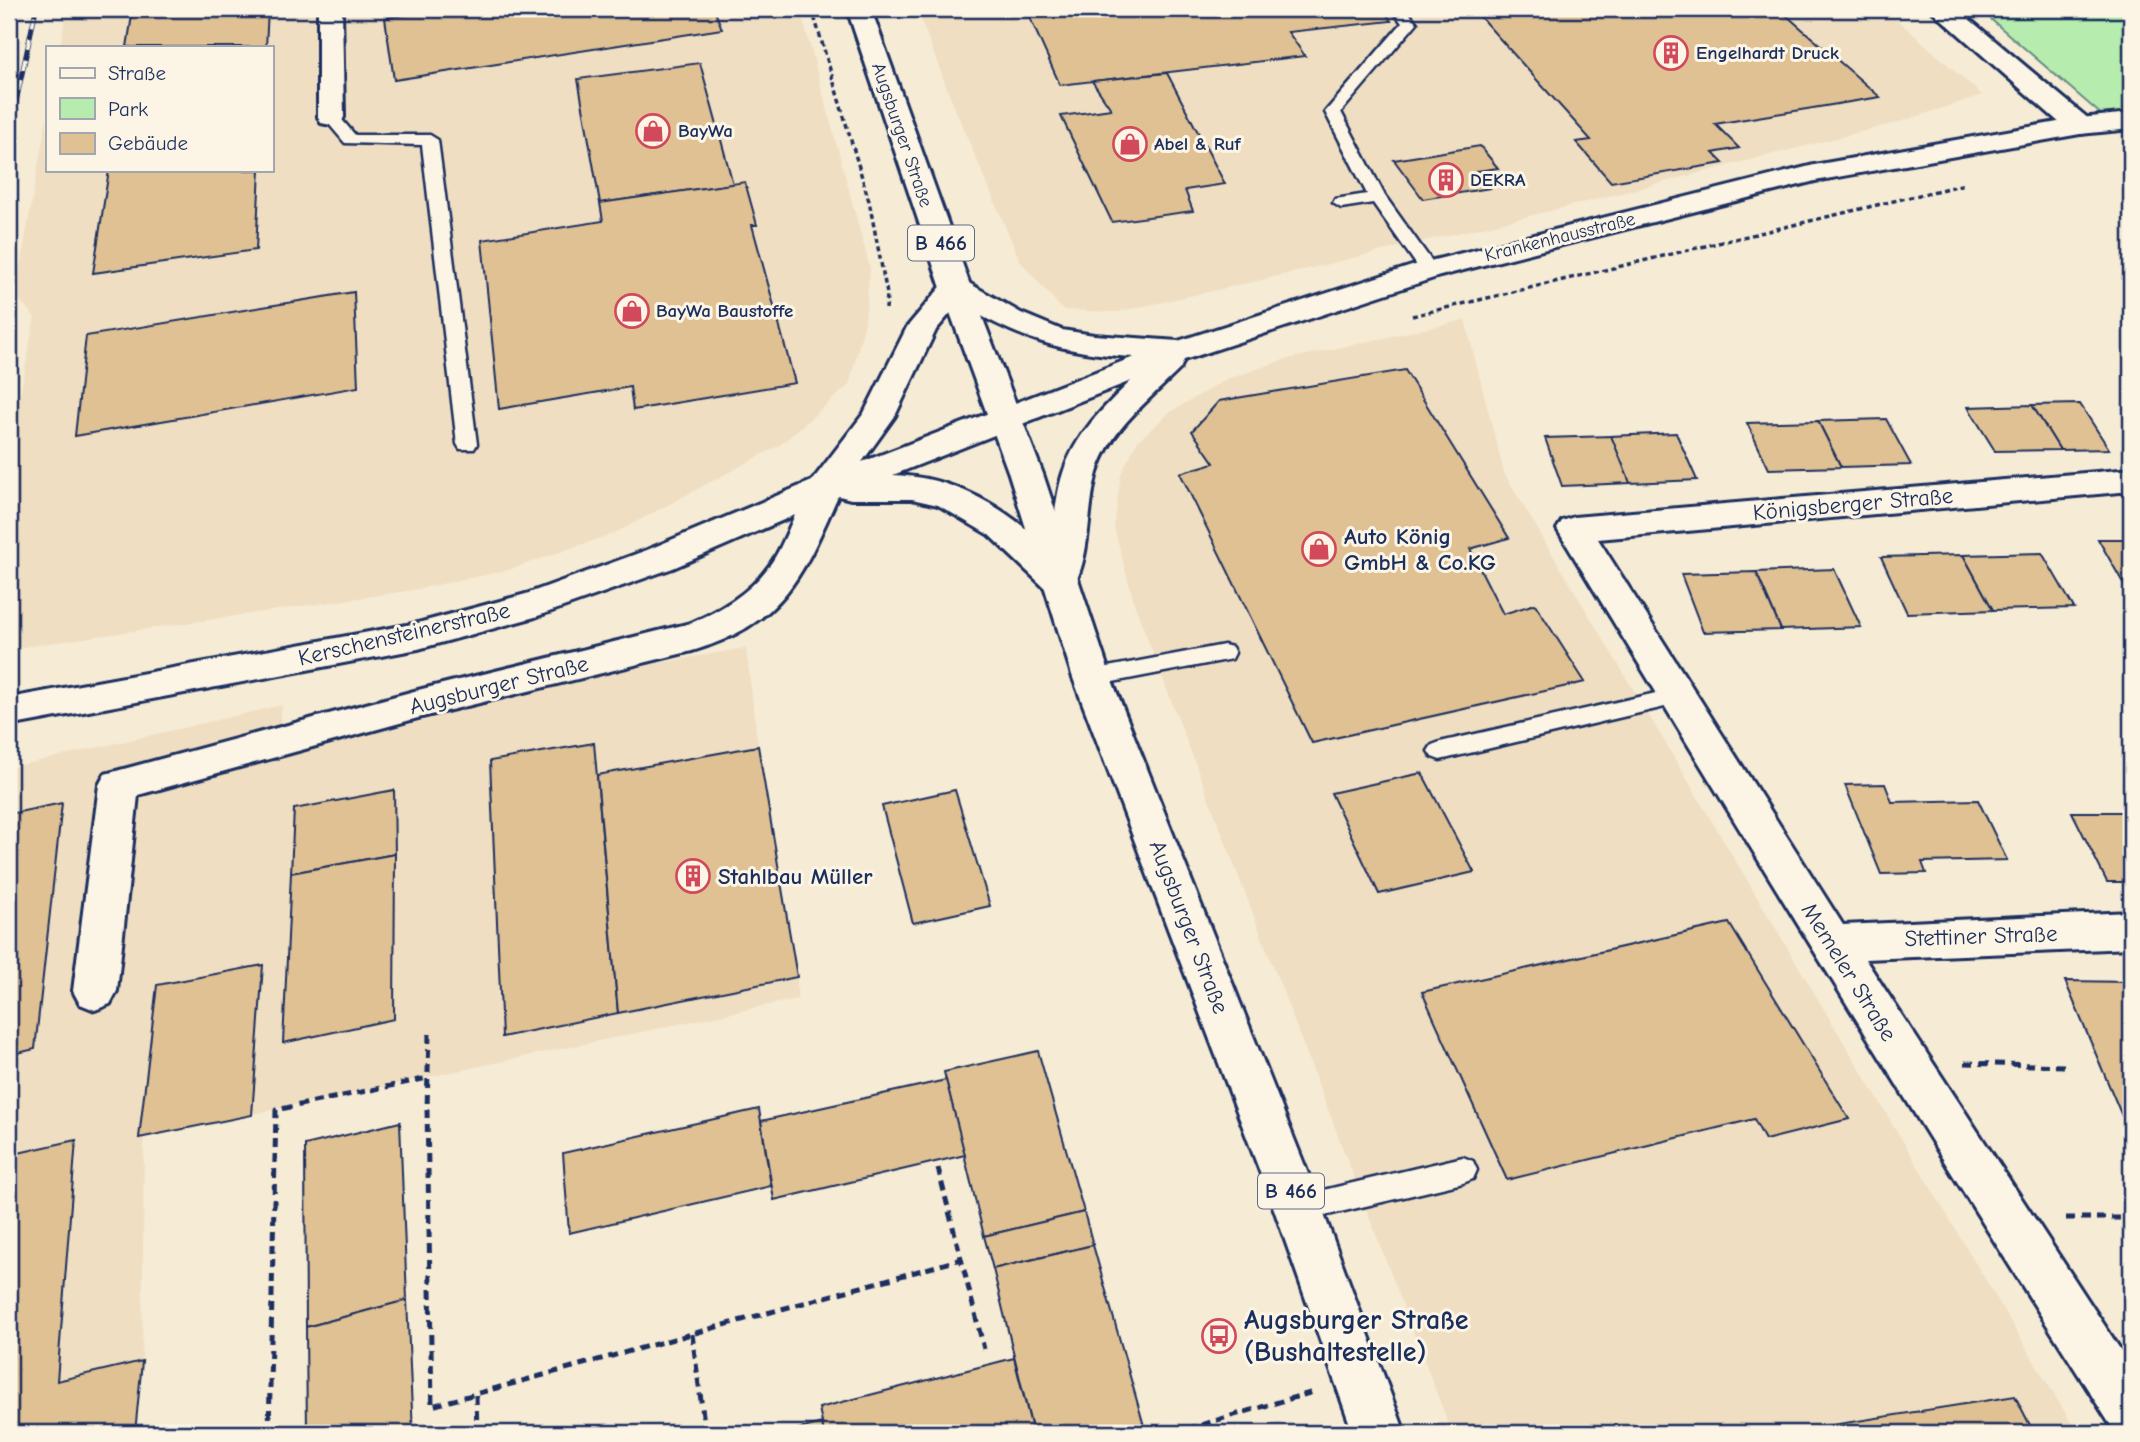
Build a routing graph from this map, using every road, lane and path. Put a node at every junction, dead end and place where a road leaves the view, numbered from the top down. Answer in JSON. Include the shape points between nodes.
{"nodes":[{"id":1,"x":330,"y":9,"type":"edge"},
{"id":2,"x":812,"y":9,"type":"edge"},
{"id":3,"x":859,"y":9,"type":"edge"},
{"id":4,"x":1398,"y":9,"type":"edge"},
{"id":5,"x":1942,"y":9,"type":"edge"},
{"id":6,"x":331,"y":117,"type":"joint"},
{"id":7,"x":2131,"y":121,"type":"edge"},
{"id":8,"x":2080,"y":126,"type":"junction"},
{"id":9,"x":1972,"y":183,"type":"dead end"},
{"id":10,"x":1377,"y":197,"type":"junction"},
{"id":11,"x":1341,"y":203,"type":"dead end"},
{"id":12,"x":1429,"y":270,"type":"junction"},
{"id":13,"x":957,"y":288,"type":"junction"},
{"id":14,"x":1411,"y":316,"type":"dead end"},
{"id":15,"x":885,"y":318,"type":"dead end"},
{"id":16,"x":1182,"y":350,"type":"junction"},
{"id":17,"x":1005,"y":419,"type":"junction"},
{"id":18,"x":467,"y":444,"type":"dead end"},
{"id":19,"x":2131,"y":480,"type":"edge"},
{"id":20,"x":824,"y":489,"type":"junction"},
{"id":21,"x":1574,"y":529,"type":"joint"},
{"id":22,"x":1059,"y":580,"type":"junction"},
{"id":23,"x":1224,"y":653,"type":"dead end"},
{"id":24,"x":1092,"y":678,"type":"junction"},
{"id":25,"x":1678,"y":696,"type":"junction"},
{"id":26,"x":9,"y":712,"type":"edge"},
{"id":27,"x":1440,"y":751,"type":"dead end"},
{"id":28,"x":2131,"y":930,"type":"edge"},
{"id":29,"x":1830,"y":943,"type":"junction"},
{"id":30,"x":95,"y":991,"type":"dead end"},
{"id":31,"x":429,"y":1034,"type":"dead end"},
{"id":32,"x":1906,"y":1062,"type":"junction"},
{"id":33,"x":2065,"y":1066,"type":"dead end"},
{"id":34,"x":428,"y":1078,"type":"junction"},
{"id":35,"x":939,"y":1168,"type":"dead end"},
{"id":36,"x":1463,"y":1170,"type":"dead end"},
{"id":37,"x":1298,"y":1209,"type":"junction"},
{"id":38,"x":962,"y":1259,"type":"junction"},
{"id":39,"x":692,"y":1334,"type":"junction"},
{"id":40,"x":984,"y":1349,"type":"dead end"},
{"id":41,"x":1359,"y":1378,"type":"junction"},
{"id":42,"x":476,"y":1395,"type":"junction"},
{"id":43,"x":2131,"y":1411,"type":"edge"},
{"id":44,"x":705,"y":1430,"type":"dead end"},
{"id":45,"x":269,"y":1433,"type":"edge"},
{"id":46,"x":477,"y":1433,"type":"edge"},
{"id":47,"x":1173,"y":1433,"type":"edge"},
{"id":48,"x":1379,"y":1433,"type":"edge"}],
"edges":[{"from":1,"to":6,"type":"street"},
{"from":2,"to":15,"type":"path","via":[[869,201],[887,294]]},
{"from":3,"to":13,"type":"street","name":"Augsburger Straße","number":"B 466"},
{"from":4,"to":10,"type":"lane","via":[[1410,23],[1332,113]]},
{"from":5,"to":8,"type":"street"},
{"from":6,"to":18,"type":"lane","via":[[351,139],[430,140]]},
{"from":7,"to":8,"type":"street","name":"Krankenhausstraße"},
{"from":8,"to":12,"type":"street","name":"Krankenhausstraße","via":[[1814,173]]},
{"from":9,"to":14,"type":"path"},
{"from":10,"to":11,"type":"lane"},
{"from":10,"to":12,"type":"lane"},
{"from":12,"to":16,"type":"street","name":"Krankenhausstraße"},
{"from":13,"to":16,"type":"street","via":[[996,313],[1049,336]]},
{"from":13,"to":17,"type":"street","name":"Augsburger Straße","number":"B 466"},
{"from":13,"to":20,"type":"street","via":[[922,327],[879,416]]},
{"from":16,"to":17,"type":"street","name":"Krankenhausstraße"},
{"from":16,"to":22,"type":"street","via":[[1108,422],[1089,449],[1079,475]]},
{"from":17,"to":20,"type":"street"},
{"from":17,"to":22,"type":"street","name":"Augsburger Straße","number":"B 466"},
{"from":19,"to":21,"type":"street","name":"Königsberger Straße"},
{"from":20,"to":22,"type":"street","via":[[908,487],[947,496],[985,515]]},
{"from":20,"to":26,"type":"street","name":"Kerschensteinerstraße","via":[[660,559],[473,622]]},
{"from":20,"to":30,"type":"street","name":"Augsburger Straße","via":[[782,577],[744,612],[717,629],[119,785]]},
{"from":21,"to":25,"type":"street","name":"Memeler Straße"},
{"from":22,"to":24,"type":"street","name":"Augsburger Straße","number":"B 466"},
{"from":23,"to":24,"type":"lane"},
{"from":24,"to":37,"type":"street","name":"Augsburger Straße","number":"B 466"},
{"from":25,"to":27,"type":"lane"},
{"from":25,"to":29,"type":"street","name":"Memeler Straße"},
{"from":28,"to":29,"type":"street","name":"Stettiner Straße"},
{"from":29,"to":32,"type":"street","name":"Memeler Straße"},
{"from":31,"to":34,"type":"path"},
{"from":32,"to":33,"type":"path"},
{"from":32,"to":43,"type":"street","name":"Memeler Straße"},
{"from":34,"to":42,"type":"path","via":[[432,1406]]},
{"from":34,"to":45,"type":"path","via":[[276,1110]]},
{"from":35,"to":38,"type":"path"},
{"from":36,"to":37,"type":"lane"},
{"from":37,"to":41,"type":"street","name":"Augsburger Straße","number":"B 466"},
{"from":38,"to":39,"type":"path"},
{"from":38,"to":40,"type":"path"},
{"from":39,"to":42,"type":"path"},
{"from":39,"to":44,"type":"path"},
{"from":41,"to":47,"type":"path"},
{"from":41,"to":48,"type":"street","name":"Augsburger Straße","number":"B 466"},
{"from":42,"to":46,"type":"path"}]}
